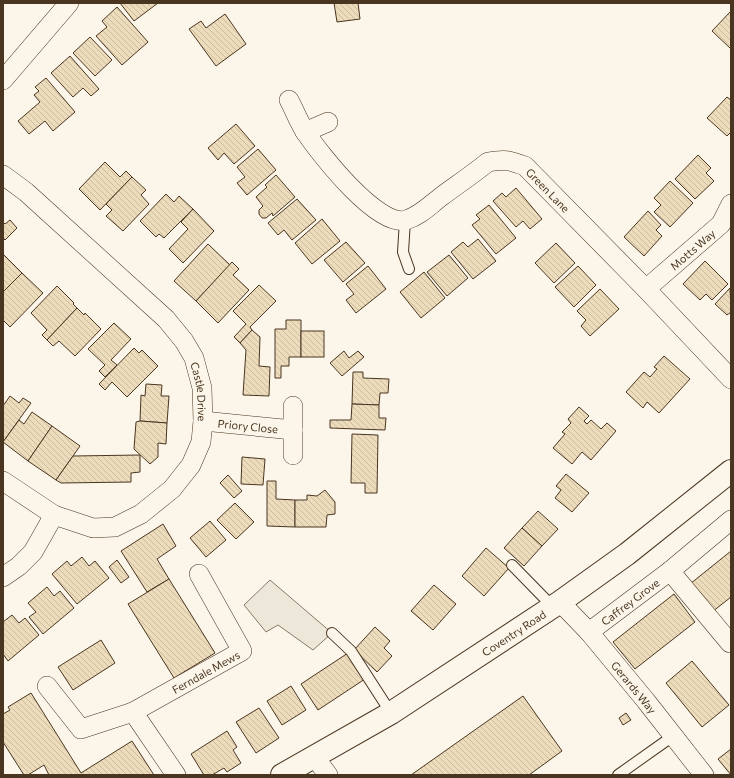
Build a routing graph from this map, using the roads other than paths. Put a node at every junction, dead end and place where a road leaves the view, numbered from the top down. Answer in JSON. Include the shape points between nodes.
{"nodes":[{"id":1,"x":69,"y":3,"type":"edge"},
{"id":2,"x":3,"y":80,"type":"edge"},
{"id":3,"x":289,"y":100,"type":"dead end"},
{"id":4,"x":328,"y":122,"type":"dead end"},
{"id":5,"x":305,"y":132,"type":"junction"},
{"id":6,"x":3,"y":175,"type":"edge"},
{"id":7,"x":731,"y":204,"type":"edge"},
{"id":8,"x":405,"y":220,"type":"junction"},
{"id":9,"x":726,"y":227,"type":"edge"},
{"id":10,"x":409,"y":269,"type":"dead end"},
{"id":11,"x":646,"y":289,"type":"junction"},
{"id":12,"x":731,"y":379,"type":"edge"},
{"id":13,"x":293,"y":406,"type":"dead end"},
{"id":14,"x":203,"y":421,"type":"junction"},
{"id":15,"x":293,"y":430,"type":"junction"},
{"id":16,"x":292,"y":455,"type":"dead end"},
{"id":17,"x":731,"y":471,"type":"edge"},
{"id":18,"x":3,"y":481,"type":"edge"},
{"id":19,"x":54,"y":515,"type":"junction"},
{"id":20,"x":731,"y":520,"type":"edge"},
{"id":21,"x":512,"y":565,"type":"dead end"},
{"id":22,"x":670,"y":571,"type":"junction"},
{"id":23,"x":199,"y":574,"type":"dead end"},
{"id":24,"x":3,"y":577,"type":"edge"},
{"id":25,"x":557,"y":604,"type":"junction"},
{"id":26,"x":589,"y":632,"type":"junction"},
{"id":27,"x":332,"y":633,"type":"dead end"},
{"id":28,"x":731,"y":642,"type":"edge"},
{"id":29,"x":47,"y":686,"type":"dead end"},
{"id":30,"x":133,"y":712,"type":"junction"},
{"id":31,"x":391,"y":713,"type":"junction"},
{"id":32,"x":673,"y":736,"type":"junction"},
{"id":33,"x":314,"y":756,"type":"junction"},
{"id":34,"x":176,"y":775,"type":"edge"},
{"id":35,"x":282,"y":775,"type":"edge"},
{"id":36,"x":328,"y":775,"type":"edge"},
{"id":37,"x":618,"y":775,"type":"edge"},
{"id":38,"x":704,"y":775,"type":"edge"}],
"edges":[{"from":1,"to":2,"type":"street"},
{"from":3,"to":5,"type":"street"},
{"from":4,"to":5,"type":"street"},
{"from":5,"to":8,"type":"street","via":[[350,188],[391,218]]},
{"from":6,"to":14,"type":"street","name":"Castle Drive","via":[[26,192],[166,320],[184,341],[194,358],[202,388]]},
{"from":7,"to":9,"type":"street","name":"Motts Way"},
{"from":8,"to":10,"type":"lane","via":[[403,252]]},
{"from":8,"to":11,"type":"street","name":"Green Lane","via":[[421,213],[488,162],[510,160],[525,166]]},
{"from":9,"to":11,"type":"street","name":"Motts Way"},
{"from":11,"to":12,"type":"street","name":"Green Lane"},
{"from":13,"to":15,"type":"street","name":"Priory Close"},
{"from":14,"to":15,"type":"street","name":"Priory Close"},
{"from":14,"to":19,"type":"street","name":"Castle Drive","via":[[201,442],[190,465],[172,489],[141,514],[115,527],[93,528]]},
{"from":15,"to":16,"type":"street","name":"Priory Close"},
{"from":17,"to":25,"type":"main road","name":"Coventry Road","via":[[627,554]]},
{"from":18,"to":19,"type":"street","name":"Castle Drive"},
{"from":19,"to":24,"type":"street","via":[[33,552]]},
{"from":20,"to":22,"type":"street","name":"Caffrey Grove"},
{"from":21,"to":25,"type":"lane"},
{"from":22,"to":26,"type":"street","name":"Caffrey Grove"},
{"from":22,"to":28,"type":"street","name":"Caffrey Grove"},
{"from":23,"to":30,"type":"street","name":"Ferndale Mews","via":[[242,651]]},
{"from":25,"to":26,"type":"street","name":"Gerards Way"},
{"from":25,"to":31,"type":"main road","name":"Coventry Road"},
{"from":26,"to":32,"type":"street","name":"Gerards Way"},
{"from":27,"to":31,"type":"lane","via":[[351,651]]},
{"from":29,"to":30,"type":"street","via":[[81,730]]},
{"from":30,"to":34,"type":"street"},
{"from":31,"to":33,"type":"main road","name":"Coventry Road"},
{"from":32,"to":37,"type":"lane"},
{"from":32,"to":38,"type":"street","name":"Gerards Way"},
{"from":33,"to":35,"type":"main road","name":"Coventry Road"},
{"from":33,"to":36,"type":"street"}]}
